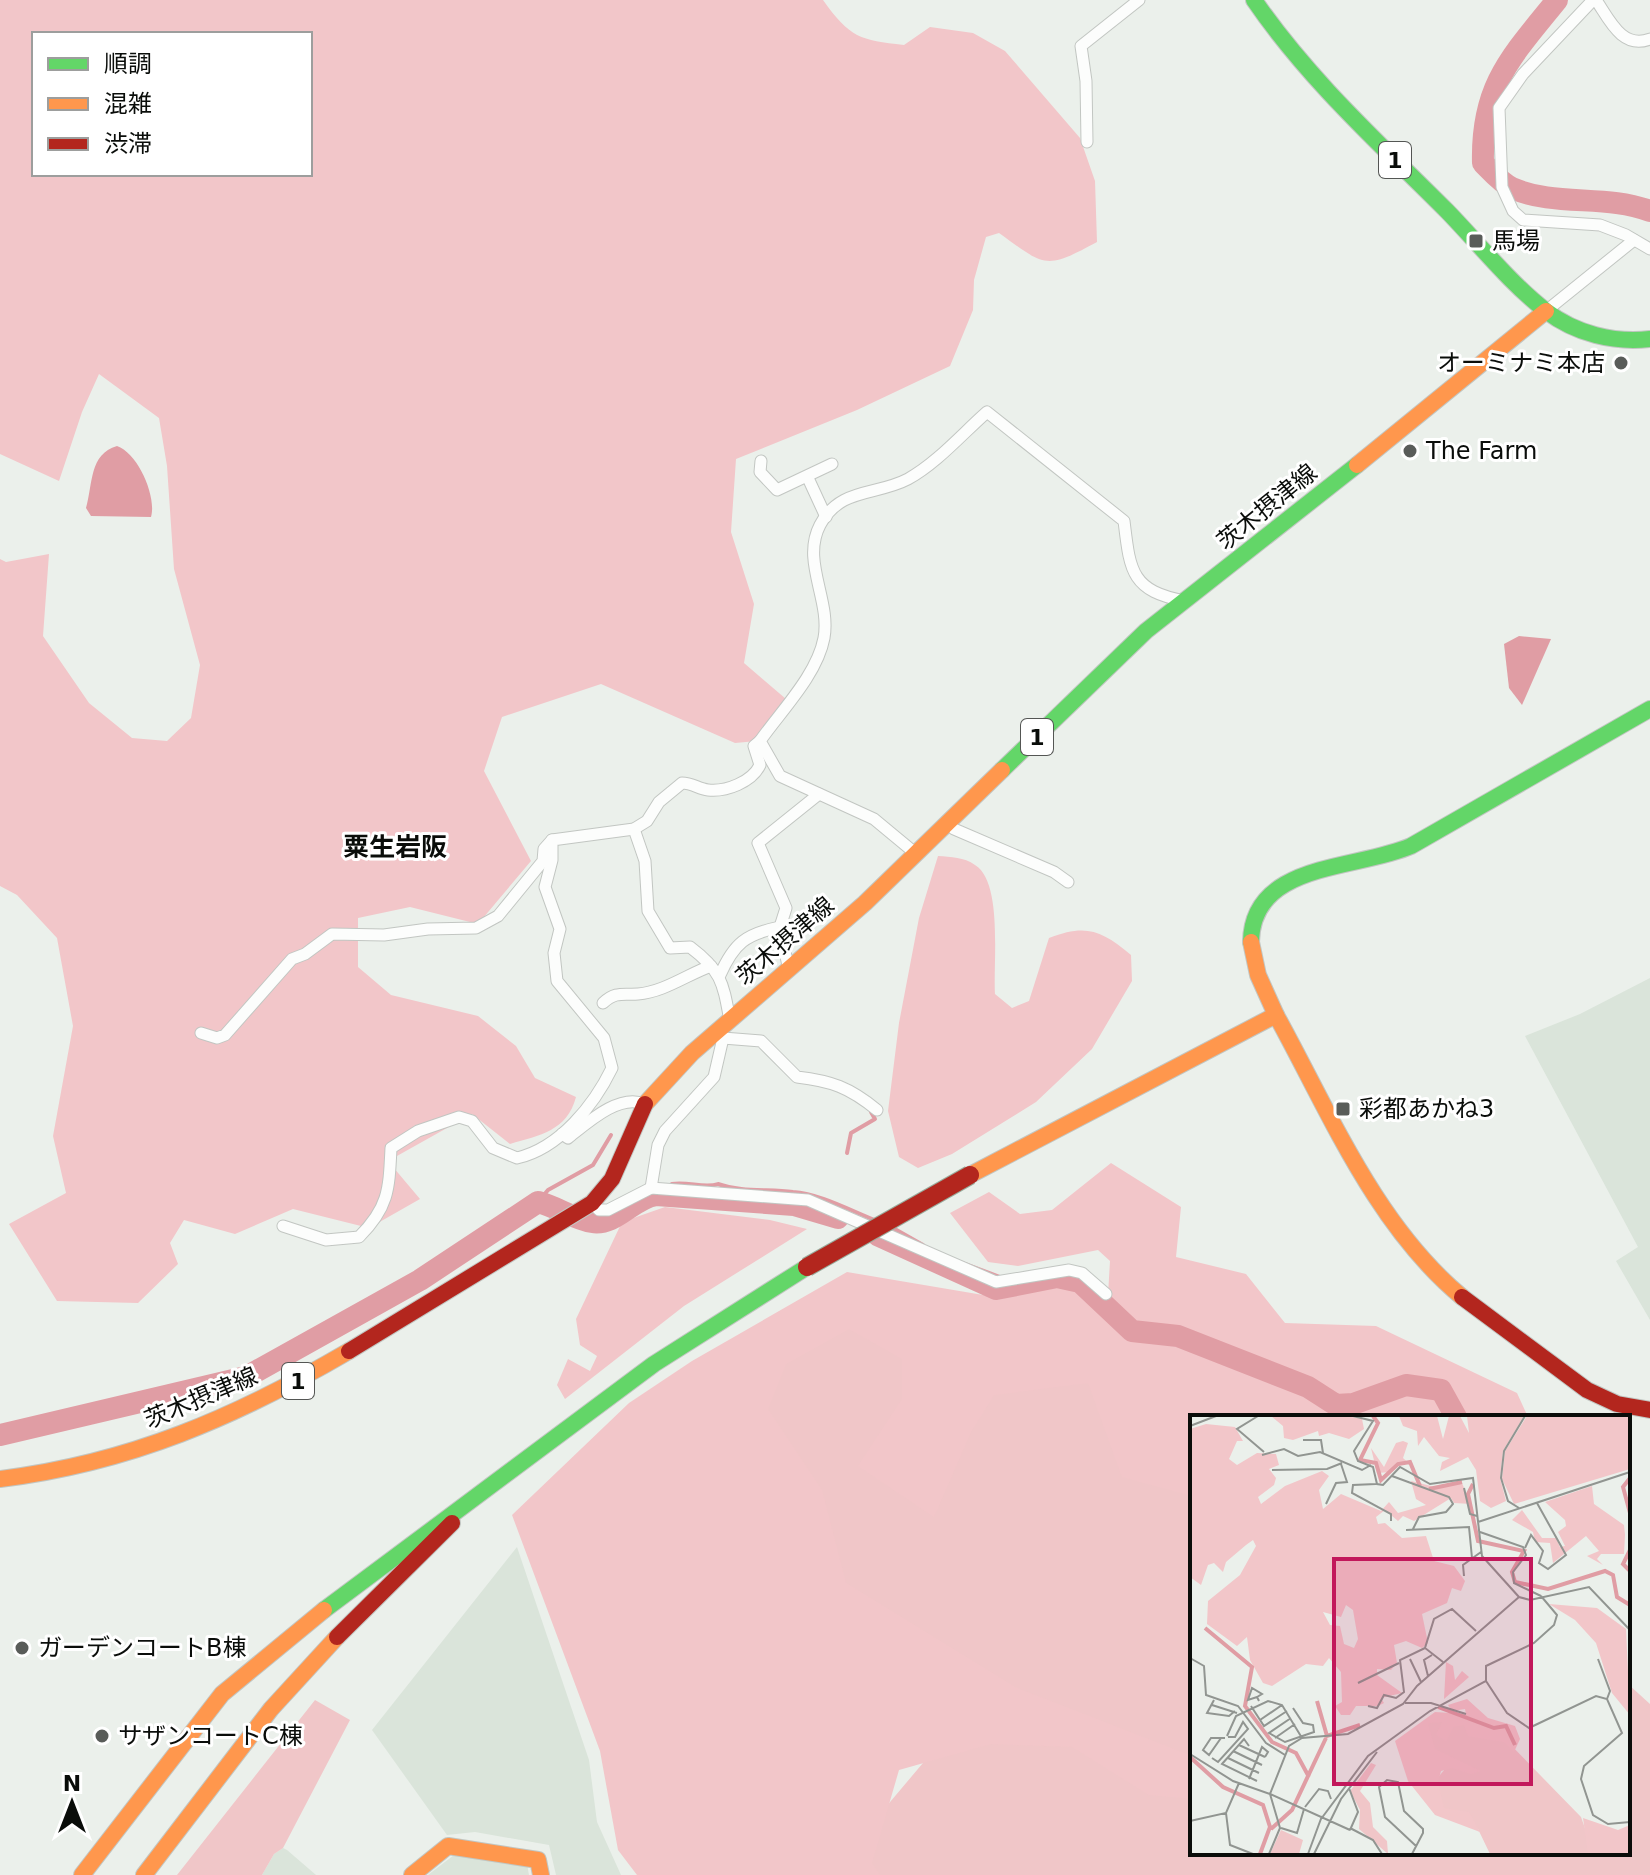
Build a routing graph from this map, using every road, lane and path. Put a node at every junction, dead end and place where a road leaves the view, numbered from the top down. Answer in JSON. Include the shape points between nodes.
{"nodes":[{"id":1,"x":1139,"y":0,"type":"edge"},
{"id":2,"x":1254,"y":0,"type":"edge"},
{"id":3,"x":1595,"y":0,"type":"edge"},
{"id":4,"x":1650,"y":39,"type":"edge"},
{"id":5,"x":1087,"y":142,"type":"dead end"},
{"id":6,"x":1634,"y":240,"type":"junction"},
{"id":7,"x":1650,"y":249,"type":"edge"},
{"id":8,"x":1546,"y":311,"type":"junction"},
{"id":9,"x":1650,"y":339,"type":"edge"},
{"id":10,"x":761,"y":461,"type":"dead end"},
{"id":11,"x":832,"y":464,"type":"dead end"},
{"id":12,"x":808,"y":478,"type":"junction"},
{"id":13,"x":826,"y":517,"type":"junction"},
{"id":14,"x":1185,"y":601,"type":"junction"},
{"id":15,"x":1650,"y":709,"type":"edge"},
{"id":16,"x":760,"y":741,"type":"junction"},
{"id":17,"x":819,"y":794,"type":"junction"},
{"id":18,"x":949,"y":823,"type":"junction"},
{"id":19,"x":634,"y":829,"type":"junction"},
{"id":20,"x":552,"y":840,"type":"junction"},
{"id":21,"x":915,"y":853,"type":"junction"},
{"id":22,"x":1068,"y":882,"type":"dead end"},
{"id":23,"x":780,"y":927,"type":"junction"},
{"id":24,"x":711,"y":966,"type":"junction"},
{"id":25,"x":789,"y":971,"type":"junction"},
{"id":26,"x":720,"y":975,"type":"junction"},
{"id":27,"x":603,"y":1003,"type":"dead end"},
{"id":28,"x":1276,"y":1015,"type":"junction"},
{"id":29,"x":201,"y":1033,"type":"dead end"},
{"id":30,"x":722,"y":1036,"type":"junction"},
{"id":31,"x":644,"y":1104,"type":"junction"},
{"id":32,"x":877,"y":1110,"type":"dead end"},
{"id":33,"x":562,"y":1134,"type":"junction"},
{"id":34,"x":651,"y":1188,"type":"junction"},
{"id":35,"x":581,"y":1211,"type":"junction"},
{"id":36,"x":283,"y":1226,"type":"dead end"},
{"id":37,"x":1106,"y":1294,"type":"dead end"},
{"id":38,"x":1650,"y":1410,"type":"edge"},
{"id":39,"x":0,"y":1479,"type":"edge"},
{"id":40,"x":473,"y":1500,"type":"junction"},
{"id":41,"x":250,"y":1735,"type":"junction"},
{"id":42,"x":99,"y":1854,"type":"junction"},
{"id":43,"x":73,"y":1875,"type":"edge"},
{"id":44,"x":82,"y":1875,"type":"edge"},
{"id":45,"x":144,"y":1875,"type":"edge"},
{"id":46,"x":152,"y":1875,"type":"edge"},
{"id":47,"x":412,"y":1875,"type":"edge"},
{"id":48,"x":541,"y":1875,"type":"edge"}],
"edges":[{"from":1,"to":5,"type":"street","via":[[1081,46]]},
{"from":2,"to":8,"type":"main road","number":"1","via":[[1325,88]]},
{"from":3,"to":4,"type":"street","via":[[1619,34],[1631,41]]},
{"from":3,"to":6,"type":"street","via":[[1523,74],[1499,108],[1502,187],[1523,220],[1600,225]]},
{"from":6,"to":7,"type":"street"},
{"from":6,"to":8,"type":"street"},
{"from":8,"to":9,"type":"main road","number":"1","via":[[1576,330],[1604,339]]},
{"from":8,"to":14,"type":"main road","name":"茨木摂津線","number":"1"},
{"from":10,"to":12,"type":"street","via":[[760,472],[777,490]]},
{"from":11,"to":12,"type":"street"},
{"from":12,"to":13,"type":"street"},
{"from":13,"to":14,"type":"street","via":[[839,501],[908,479],[987,412],[1124,521],[1128,556],[1141,585],[1158,596]]},
{"from":13,"to":16,"type":"street","via":[[812,556],[824,603],[824,638],[812,667]]},
{"from":14,"to":18,"type":"main road","name":"茨木摂津線","number":"1","via":[[1146,631]]},
{"from":15,"to":28,"type":"main road","via":[[1417,843],[1369,861],[1303,875],[1274,890],[1256,916],[1251,948],[1257,977]]},
{"from":16,"to":17,"type":"street","via":[[780,776]]},
{"from":16,"to":19,"type":"street","via":[[754,746],[757,772],[726,790],[682,783]]},
{"from":17,"to":21,"type":"street","via":[[874,819]]},
{"from":17,"to":23,"type":"street","via":[[758,843],[786,908]]},
{"from":18,"to":21,"type":"main road","name":"茨木摂津線","number":"1"},
{"from":18,"to":22,"type":"street"},
{"from":19,"to":20,"type":"street"},
{"from":19,"to":24,"type":"street","via":[[645,861],[648,911],[670,948],[690,947]]},
{"from":20,"to":29,"type":"street","via":[[543,861],[498,916],[476,928],[332,934],[292,959],[225,1035]]},
{"from":20,"to":33,"type":"street","via":[[545,887],[560,929],[554,953],[557,981],[604,1038],[612,1068],[587,1109]]},
{"from":21,"to":25,"type":"main road","name":"茨木摂津線","number":"1"},
{"from":23,"to":25,"type":"street"},
{"from":23,"to":26,"type":"street","via":[[745,939]]},
{"from":24,"to":26,"type":"street"},
{"from":24,"to":27,"type":"street","via":[[684,980],[639,994],[620,993]]},
{"from":25,"to":30,"type":"main road","name":"茨木摂津線","number":"1"},
{"from":26,"to":30,"type":"street","via":[[726,988]]},
{"from":28,"to":38,"type":"main road","via":[[1384,1207],[1446,1283],[1575,1384],[1603,1400]]},
{"from":28,"to":40,"type":"main road","bridge":true,"via":[[807,1267],[654,1364]]},
{"from":30,"to":31,"type":"main road","name":"茨木摂津線","number":"1","via":[[692,1053]]},
{"from":30,"to":32,"type":"street","via":[[761,1041],[797,1077],[849,1089]]},
{"from":30,"to":34,"type":"street","via":[[714,1077],[658,1145]]},
{"from":31,"to":33,"type":"street","via":[[601,1112],[568,1138]]},
{"from":31,"to":35,"type":"main road","name":"茨木摂津線","number":"1","via":[[617,1171]]},
{"from":33,"to":36,"type":"street","via":[[517,1158],[493,1148],[472,1121],[459,1117],[418,1131],[391,1148],[381,1215],[359,1237],[326,1240]]},
{"from":34,"to":35,"type":"street","via":[[608,1210]]},
{"from":34,"to":37,"type":"street","via":[[808,1200],[996,1282],[1069,1270],[1082,1273]]},
{"from":35,"to":39,"type":"main road","name":"茨木摂津線","number":"1","via":[[228,1417],[65,1473]]},
{"from":40,"to":41,"type":"main road","via":[[348,1625]]},
{"from":40,"to":42,"type":"main road","via":[[285,1640],[222,1694]]},
{"from":41,"to":45,"type":"main road"},
{"from":41,"to":46,"type":"main road"},
{"from":42,"to":43,"type":"main road"},
{"from":42,"to":44,"type":"main road"},
{"from":47,"to":48,"type":"main road","via":[[448,1846],[538,1860]]}]}
